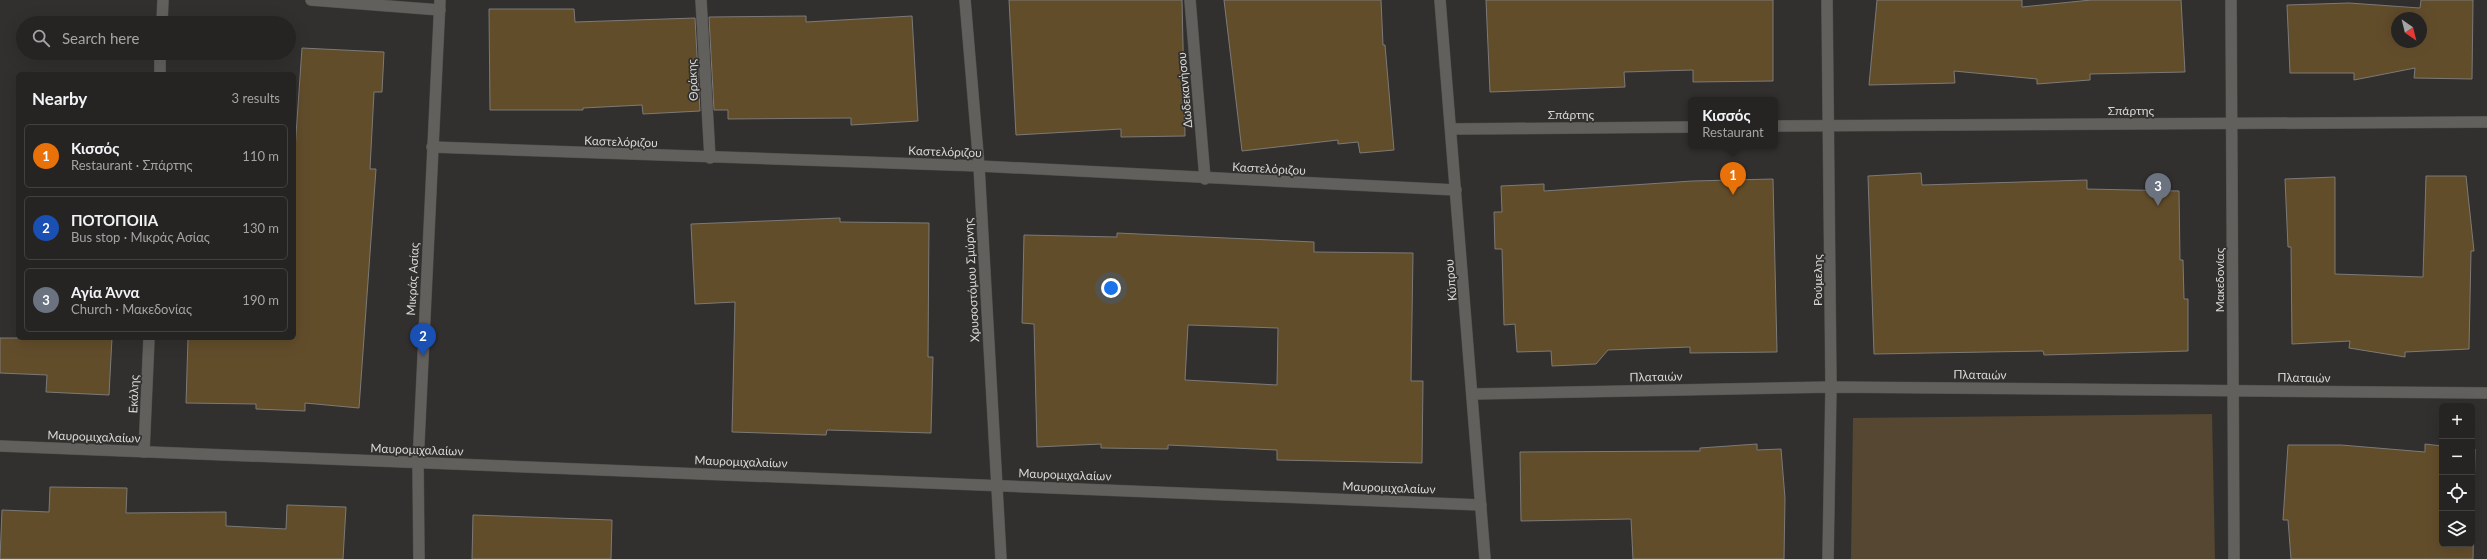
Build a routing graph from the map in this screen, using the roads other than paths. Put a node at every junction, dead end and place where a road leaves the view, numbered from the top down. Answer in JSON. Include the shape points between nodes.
{"nodes":[{"id":1,"x":162,"y":0,"type":"edge"},
{"id":2,"x":311,"y":0,"type":"edge"},
{"id":3,"x":702,"y":0,"type":"edge"},
{"id":4,"x":965,"y":0,"type":"edge"},
{"id":5,"x":1190,"y":0,"type":"edge"},
{"id":6,"x":1440,"y":0,"type":"edge"},
{"id":7,"x":1827,"y":0,"type":"edge"},
{"id":8,"x":2231,"y":0,"type":"edge"},
{"id":9,"x":440,"y":5,"type":"edge"},
{"id":10,"x":162,"y":16,"type":"edge"},
{"id":11,"x":160,"y":60,"type":"edge"},
{"id":12,"x":160,"y":72,"type":"edge"},
{"id":13,"x":2487,"y":122,"type":"edge"},
{"id":14,"x":2232,"y":124,"type":"junction"},
{"id":15,"x":1778,"y":126,"type":"edge"},
{"id":16,"x":1830,"y":126,"type":"junction"},
{"id":17,"x":1688,"y":127,"type":"edge"},
{"id":18,"x":1451,"y":129,"type":"junction"},
{"id":19,"x":432,"y":147,"type":"junction"},
{"id":20,"x":710,"y":158,"type":"junction"},
{"id":21,"x":979,"y":166,"type":"junction"},
{"id":22,"x":1205,"y":179,"type":"junction"},
{"id":23,"x":1456,"y":190,"type":"junction"},
{"id":24,"x":149,"y":340,"type":"edge"},
{"id":25,"x":1831,"y":387,"type":"junction"},
{"id":26,"x":2233,"y":391,"type":"junction"},
{"id":27,"x":2487,"y":393,"type":"edge"},
{"id":28,"x":1473,"y":394,"type":"junction"},
{"id":29,"x":0,"y":446,"type":"edge"},
{"id":30,"x":144,"y":452,"type":"junction"},
{"id":31,"x":418,"y":463,"type":"junction"},
{"id":32,"x":997,"y":485,"type":"junction"},
{"id":33,"x":1481,"y":505,"type":"junction"},
{"id":34,"x":419,"y":559,"type":"edge"},
{"id":35,"x":1001,"y":559,"type":"edge"},
{"id":36,"x":1485,"y":559,"type":"edge"},
{"id":37,"x":1828,"y":559,"type":"edge"},
{"id":38,"x":2234,"y":559,"type":"edge"}],
"edges":[{"from":1,"to":10,"type":"street"},
{"from":2,"to":9,"type":"street"},
{"from":3,"to":20,"type":"street","name":"Θράκης"},
{"from":4,"to":21,"type":"street","name":"Χρυσοστόμου Σμύρνης"},
{"from":5,"to":22,"type":"street","name":"Δωδεκανήσου"},
{"from":6,"to":18,"type":"street","name":"Κύπρου"},
{"from":7,"to":16,"type":"street","name":"Ρούμελης"},
{"from":8,"to":14,"type":"street","name":"Μακεδονίας"},
{"from":9,"to":19,"type":"street","name":"Μικράς Ασίας"},
{"from":11,"to":12,"type":"street"},
{"from":13,"to":14,"type":"street","name":"Σπάρτης"},
{"from":14,"to":16,"type":"street","name":"Σπάρτης"},
{"from":14,"to":26,"type":"street","name":"Μακεδονίας"},
{"from":15,"to":16,"type":"street","name":"Σπάρτης"},
{"from":16,"to":25,"type":"street","name":"Ρούμελης"},
{"from":17,"to":18,"type":"street","name":"Σπάρτης"},
{"from":18,"to":23,"type":"street","name":"Κύπρου"},
{"from":19,"to":20,"type":"street","name":"Καστελόριζου"},
{"from":19,"to":31,"type":"street","name":"Μικράς Ασίας"},
{"from":20,"to":21,"type":"street","name":"Καστελόριζου"},
{"from":21,"to":22,"type":"street","name":"Καστελόριζου"},
{"from":21,"to":32,"type":"street","name":"Χρυσοστόμου Σμύρνης"},
{"from":22,"to":23,"type":"street","name":"Καστελόριζου"},
{"from":23,"to":28,"type":"street","name":"Κύπρου"},
{"from":24,"to":30,"type":"street","name":"Εκάλης"},
{"from":25,"to":26,"type":"street","name":"Πλαταιών"},
{"from":25,"to":28,"type":"street","name":"Πλαταιών"},
{"from":25,"to":37,"type":"street","name":"Ρούμελης"},
{"from":26,"to":27,"type":"street","name":"Πλαταιών"},
{"from":26,"to":38,"type":"street","name":"Μακεδονίας"},
{"from":28,"to":33,"type":"street","name":"Κύπρου"},
{"from":29,"to":30,"type":"street","name":"Μαυρομιχαλαίων"},
{"from":30,"to":31,"type":"street","name":"Μαυρομιχαλαίων"},
{"from":31,"to":32,"type":"street","name":"Μαυρομιχαλαίων"},
{"from":31,"to":34,"type":"street","name":"Μικράς Ασίας"},
{"from":32,"to":33,"type":"street","name":"Μαυρομιχαλαίων"},
{"from":32,"to":35,"type":"street","name":"Χρυσοστόμου Σμύρνης"},
{"from":33,"to":36,"type":"street","name":"Κύπρου"}]}
